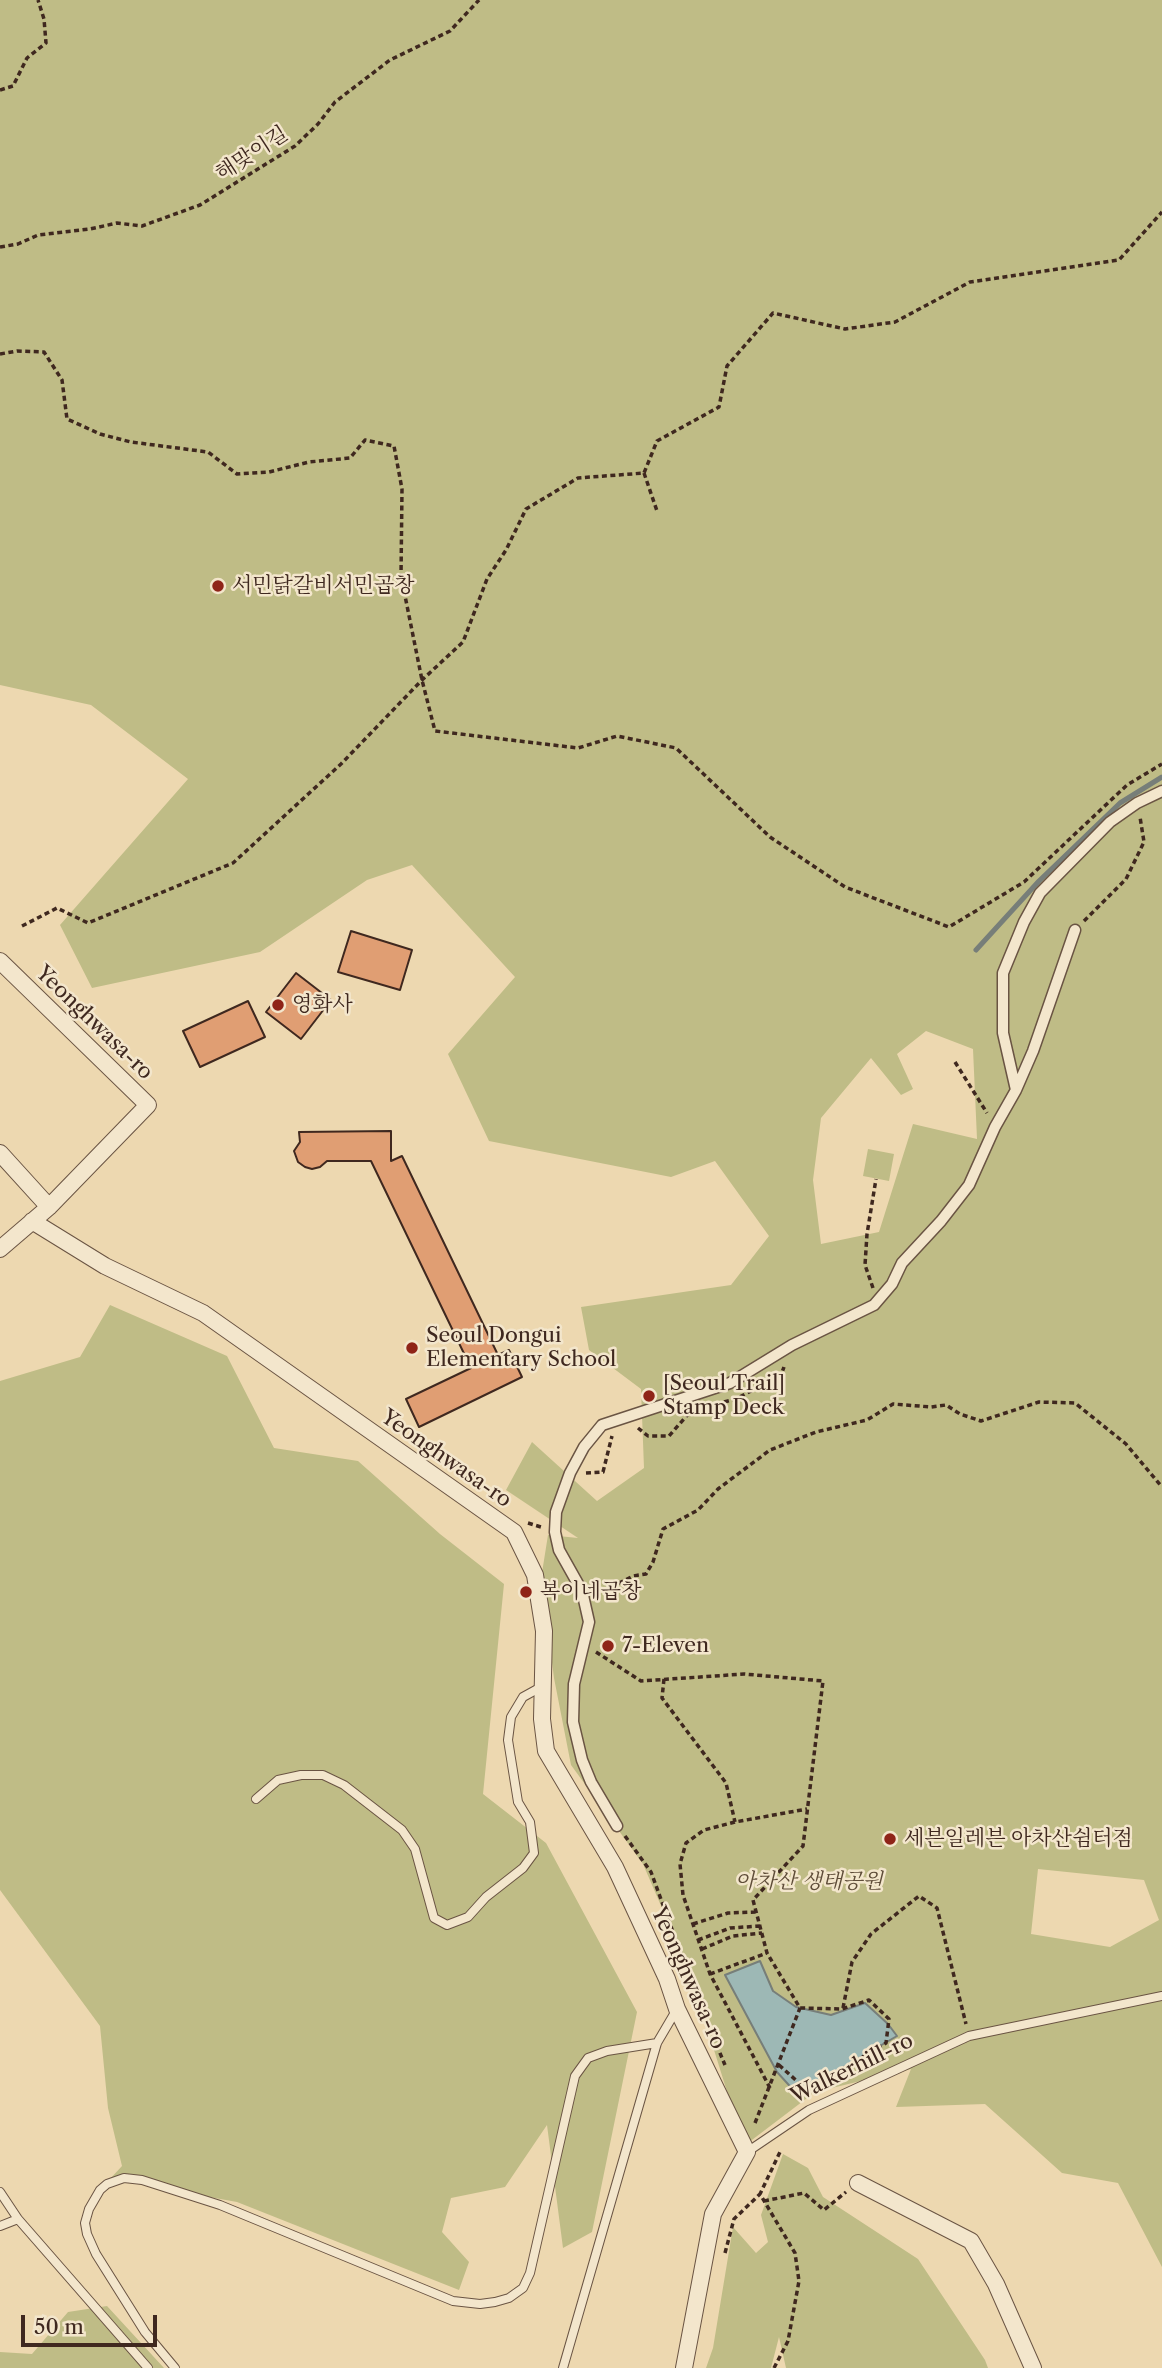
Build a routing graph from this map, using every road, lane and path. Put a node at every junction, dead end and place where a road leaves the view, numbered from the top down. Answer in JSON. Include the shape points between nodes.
{"nodes":[{"id":1,"x":38,"y":0,"type":"edge"},
{"id":2,"x":479,"y":0,"type":"edge"},
{"id":3,"x":0,"y":90,"type":"edge"},
{"id":4,"x":1162,"y":212,"type":"edge"},
{"id":5,"x":0,"y":247,"type":"edge"},
{"id":6,"x":0,"y":354,"type":"edge"},
{"id":7,"x":643,"y":472,"type":"junction"},
{"id":8,"x":657,"y":511,"type":"dead end"},
{"id":9,"x":422,"y":680,"type":"junction"},
{"id":10,"x":1162,"y":764,"type":"edge"},
{"id":11,"x":1162,"y":791,"type":"edge"},
{"id":12,"x":1137,"y":803,"type":"junction"},
{"id":13,"x":22,"y":926,"type":"dead end"},
{"id":14,"x":1076,"y":930,"type":"joint"},
{"id":15,"x":0,"y":961,"type":"edge"},
{"id":16,"x":955,"y":1062,"type":"dead end"},
{"id":17,"x":1016,"y":1090,"type":"junction"},
{"id":18,"x":995,"y":1127,"type":"junction"},
{"id":19,"x":0,"y":1153,"type":"edge"},
{"id":20,"x":876,"y":1179,"type":"dead end"},
{"id":21,"x":49,"y":1207,"type":"junction"},
{"id":22,"x":32,"y":1221,"type":"junction"},
{"id":23,"x":0,"y":1248,"type":"edge"},
{"id":24,"x":879,"y":1298,"type":"junction"},
{"id":25,"x":792,"y":1345,"type":"junction"},
{"id":26,"x":715,"y":1404,"type":"dead end"},
{"id":27,"x":693,"y":1409,"type":"dead end"},
{"id":28,"x":636,"y":1427,"type":"dead end"},
{"id":29,"x":612,"y":1434,"type":"dead end"},
{"id":30,"x":570,"y":1473,"type":"junction"},
{"id":31,"x":1162,"y":1488,"type":"edge"},
{"id":32,"x":584,"y":1602,"type":"junction"},
{"id":33,"x":583,"y":1644,"type":"junction"},
{"id":34,"x":664,"y":1679,"type":"junction"},
{"id":35,"x":542,"y":1686,"type":"junction"},
{"id":36,"x":256,"y":1799,"type":"dead end"},
{"id":37,"x":807,"y":1809,"type":"junction"},
{"id":38,"x":735,"y":1822,"type":"junction"},
{"id":39,"x":617,"y":1826,"type":"joint"},
{"id":40,"x":756,"y":1912,"type":"junction"},
{"id":41,"x":693,"y":1924,"type":"junction"},
{"id":42,"x":760,"y":1926,"type":"junction"},
{"id":43,"x":762,"y":1933,"type":"junction"},
{"id":44,"x":698,"y":1940,"type":"junction"},
{"id":45,"x":702,"y":1949,"type":"junction"},
{"id":46,"x":767,"y":1953,"type":"junction"},
{"id":47,"x":710,"y":1974,"type":"junction"},
{"id":48,"x":1162,"y":1996,"type":"edge"},
{"id":49,"x":800,"y":2008,"type":"junction"},
{"id":50,"x":677,"y":2009,"type":"junction"},
{"id":51,"x":842,"y":2009,"type":"junction"},
{"id":52,"x":969,"y":2036,"type":"junction"},
{"id":53,"x":657,"y":2043,"type":"junction"},
{"id":54,"x":779,"y":2065,"type":"junction"},
{"id":55,"x":730,"y":2076,"type":"dead end"},
{"id":56,"x":770,"y":2088,"type":"junction"},
{"id":57,"x":747,"y":2112,"type":"dead end"},
{"id":58,"x":747,"y":2152,"type":"junction"},
{"id":59,"x":780,"y":2152,"type":"dead end"},
{"id":60,"x":858,"y":2183,"type":"joint"},
{"id":61,"x":0,"y":2192,"type":"edge"},
{"id":62,"x":761,"y":2194,"type":"junction"},
{"id":63,"x":764,"y":2201,"type":"junction"},
{"id":64,"x":18,"y":2219,"type":"junction"},
{"id":65,"x":0,"y":2226,"type":"edge"},
{"id":66,"x":723,"y":2263,"type":"dead end"},
{"id":67,"x":148,"y":2368,"type":"edge"},
{"id":68,"x":175,"y":2368,"type":"edge"},
{"id":69,"x":563,"y":2368,"type":"edge"},
{"id":70,"x":684,"y":2368,"type":"edge"},
{"id":71,"x":774,"y":2368,"type":"edge"},
{"id":72,"x":1033,"y":2368,"type":"edge"}],
"edges":[{"from":1,"to":3,"type":"path","via":[[46,43],[27,58],[13,86]]},
{"from":2,"to":5,"type":"path","name":"해맞이길","via":[[450,31],[390,60],[335,102],[295,146],[200,205],[142,226],[117,223],[38,235]]},
{"from":4,"to":7,"type":"path","via":[[1119,260],[970,282],[895,322],[845,329],[773,313],[727,366],[719,407],[657,441]]},
{"from":6,"to":9,"type":"path","via":[[44,352],[62,380],[67,419],[100,435],[208,452],[237,474],[350,458],[365,440],[394,446],[402,489],[401,576]]},
{"from":7,"to":8,"type":"path"},
{"from":7,"to":9,"type":"path","via":[[578,478],[526,509],[487,579],[463,642]]},
{"from":9,"to":10,"type":"path","via":[[435,731],[578,748],[617,736],[676,748],[770,837],[845,887],[949,927],[1024,882],[1127,785]]},
{"from":9,"to":13,"type":"path","via":[[341,764],[233,863],[88,923],[57,908]]},
{"from":11,"to":12,"type":"street"},
{"from":12,"to":14,"type":"path","via":[[1144,842],[1132,867]]},
{"from":12,"to":17,"type":"street","via":[[1110,822],[1040,893],[1024,922],[1003,974],[1003,1033]]},
{"from":14,"to":17,"type":"street"},
{"from":15,"to":21,"type":"street","name":"Yeonghwasa-ro","via":[[148,1105]]},
{"from":16,"to":18,"type":"path"},
{"from":17,"to":18,"type":"street"},
{"from":18,"to":24,"type":"street","via":[[969,1185],[902,1262]]},
{"from":19,"to":21,"type":"street"},
{"from":20,"to":24,"type":"path","via":[[864,1265]]},
{"from":21,"to":22,"type":"street"},
{"from":22,"to":23,"type":"street"},
{"from":22,"to":35,"type":"street","name":"Yeonghwasa-ro","via":[[105,1266],[203,1313],[514,1532],[535,1575],[544,1631]]},
{"from":24,"to":25,"type":"street","via":[[874,1305]]},
{"from":25,"to":26,"type":"path","via":[[781,1376],[736,1399]]},
{"from":25,"to":30,"type":"street","via":[[730,1383],[602,1424]]},
{"from":27,"to":28,"type":"path","via":[[669,1436],[648,1436]]},
{"from":29,"to":30,"type":"path","via":[[603,1472]]},
{"from":30,"to":32,"type":"street","via":[[556,1512],[555,1532]]},
{"from":31,"to":32,"type":"path","via":[[1126,1444],[1075,1403],[1039,1402],[981,1421],[946,1405],[893,1404],[867,1420],[816,1432],[770,1450],[698,1510],[663,1530],[646,1574],[633,1576]]},
{"from":32,"to":33,"type":"street","via":[[589,1622]]},
{"from":33,"to":34,"type":"path","via":[[641,1681]]},
{"from":33,"to":39,"type":"street","via":[[574,1684],[573,1722],[591,1782]]},
{"from":34,"to":37,"type":"path","via":[[744,1674],[823,1681]]},
{"from":34,"to":38,"type":"path","via":[[662,1698],[726,1783]]},
{"from":35,"to":36,"type":"lane","via":[[523,1697],[511,1717],[508,1740],[518,1802],[530,1822],[534,1853],[468,1917],[447,1925],[434,1918],[415,1849],[402,1830],[344,1784],[323,1775],[300,1775],[278,1780]]},
{"from":35,"to":50,"type":"street","name":"Yeonghwasa-ro","via":[[546,1751],[615,1867]]},
{"from":37,"to":38,"type":"path"},
{"from":37,"to":40,"type":"path","via":[[803,1846],[753,1900]]},
{"from":38,"to":41,"type":"path","via":[[704,1830],[686,1843],[680,1864],[683,1895]]},
{"from":39,"to":55,"type":"path","via":[[651,1872]]},
{"from":40,"to":41,"type":"path","via":[[728,1913]]},
{"from":40,"to":42,"type":"path"},
{"from":41,"to":44,"type":"path"},
{"from":42,"to":43,"type":"path"},
{"from":42,"to":44,"type":"path","via":[[730,1928]]},
{"from":43,"to":45,"type":"path","via":[[733,1936]]},
{"from":43,"to":46,"type":"path"},
{"from":44,"to":45,"type":"path"},
{"from":45,"to":47,"type":"path"},
{"from":46,"to":47,"type":"path"},
{"from":46,"to":49,"type":"path"},
{"from":47,"to":56,"type":"path"},
{"from":48,"to":52,"type":"lane","name":"Walkerhill-ro"},
{"from":49,"to":51,"type":"path"},
{"from":49,"to":54,"type":"path"},
{"from":50,"to":53,"type":"lane"},
{"from":50,"to":58,"type":"street","name":"Yeonghwasa-ro"},
{"from":51,"to":52,"type":"path","via":[[852,1962],[871,1934],[919,1896],[937,1908]]},
{"from":51,"to":54,"type":"path","via":[[869,2000],[889,2019],[886,2043],[807,2090]]},
{"from":52,"to":58,"type":"lane","name":"Walkerhill-ro","via":[[809,2110]]},
{"from":53,"to":68,"type":"lane","via":[[588,2058],[575,2076],[530,2273],[523,2288],[495,2302],[453,2301],[219,2205],[142,2180],[124,2178],[107,2184],[89,2209],[87,2234],[145,2332]]},
{"from":53,"to":69,"type":"lane"},
{"from":54,"to":56,"type":"path"},
{"from":56,"to":57,"type":"path","via":[[755,2123]]},
{"from":58,"to":70,"type":"street","name":"Walkerhill-ro","via":[[713,2214]]},
{"from":59,"to":62,"type":"path"},
{"from":60,"to":63,"type":"path","via":[[824,2210],[804,2193]]},
{"from":60,"to":72,"type":"street","via":[[971,2241],[996,2284]]},
{"from":61,"to":64,"type":"lane"},
{"from":62,"to":63,"type":"path"},
{"from":62,"to":66,"type":"path","via":[[734,2219]]},
{"from":63,"to":71,"type":"path","via":[[795,2253],[799,2281],[788,2341]]},
{"from":64,"to":65,"type":"lane"},
{"from":64,"to":67,"type":"lane"}]}
